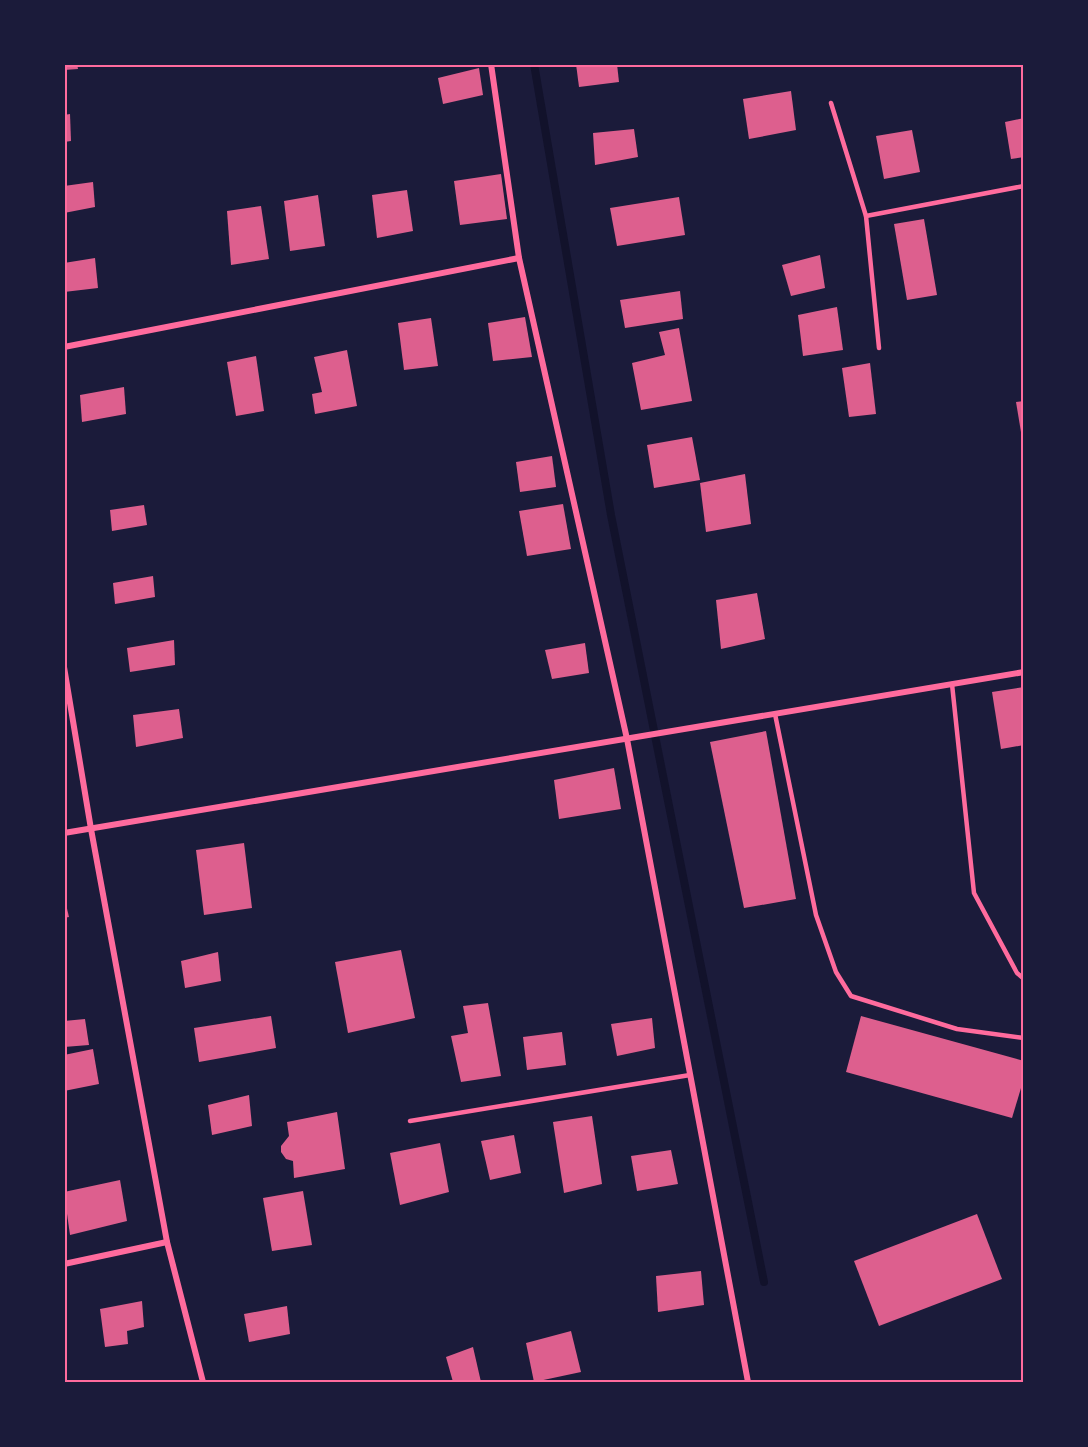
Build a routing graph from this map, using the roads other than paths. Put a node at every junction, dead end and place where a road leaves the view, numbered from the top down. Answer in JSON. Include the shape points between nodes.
{"nodes":[{"id":1,"x":491,"y":64,"type":"edge"},
{"id":2,"x":831,"y":103,"type":"dead end"},
{"id":3,"x":1023,"y":186,"type":"edge"},
{"id":4,"x":866,"y":216,"type":"junction"},
{"id":5,"x":519,"y":258,"type":"junction"},
{"id":6,"x":64,"y":347,"type":"edge"},
{"id":7,"x":879,"y":348,"type":"dead end"},
{"id":8,"x":64,"y":667,"type":"edge"},
{"id":9,"x":1023,"y":672,"type":"edge"},
{"id":10,"x":952,"y":684,"type":"junction"},
{"id":11,"x":775,"y":714,"type":"junction"},
{"id":12,"x":627,"y":739,"type":"junction"},
{"id":13,"x":91,"y":829,"type":"junction"},
{"id":14,"x":64,"y":833,"type":"edge"},
{"id":15,"x":1023,"y":979,"type":"edge"},
{"id":16,"x":1023,"y":1038,"type":"edge"},
{"id":17,"x":690,"y":1075,"type":"junction"},
{"id":18,"x":410,"y":1121,"type":"dead end"},
{"id":19,"x":167,"y":1242,"type":"junction"},
{"id":20,"x":64,"y":1264,"type":"edge"},
{"id":21,"x":203,"y":1383,"type":"edge"},
{"id":22,"x":748,"y":1383,"type":"edge"}],
"edges":[{"from":1,"to":5,"type":"street"},
{"from":2,"to":4,"type":"lane"},
{"from":3,"to":4,"type":"lane"},
{"from":4,"to":7,"type":"lane"},
{"from":5,"to":6,"type":"street"},
{"from":5,"to":12,"type":"street"},
{"from":8,"to":13,"type":"street"},
{"from":9,"to":10,"type":"street"},
{"from":10,"to":11,"type":"street"},
{"from":10,"to":15,"type":"lane","via":[[974,893]]},
{"from":11,"to":12,"type":"street"},
{"from":11,"to":16,"type":"lane","via":[[816,915],[836,972],[851,996],[957,1029]]},
{"from":12,"to":13,"type":"street"},
{"from":12,"to":17,"type":"street"},
{"from":13,"to":14,"type":"street"},
{"from":13,"to":19,"type":"street"},
{"from":17,"to":18,"type":"lane"},
{"from":17,"to":22,"type":"street"},
{"from":19,"to":20,"type":"street"},
{"from":19,"to":21,"type":"street"}]}
